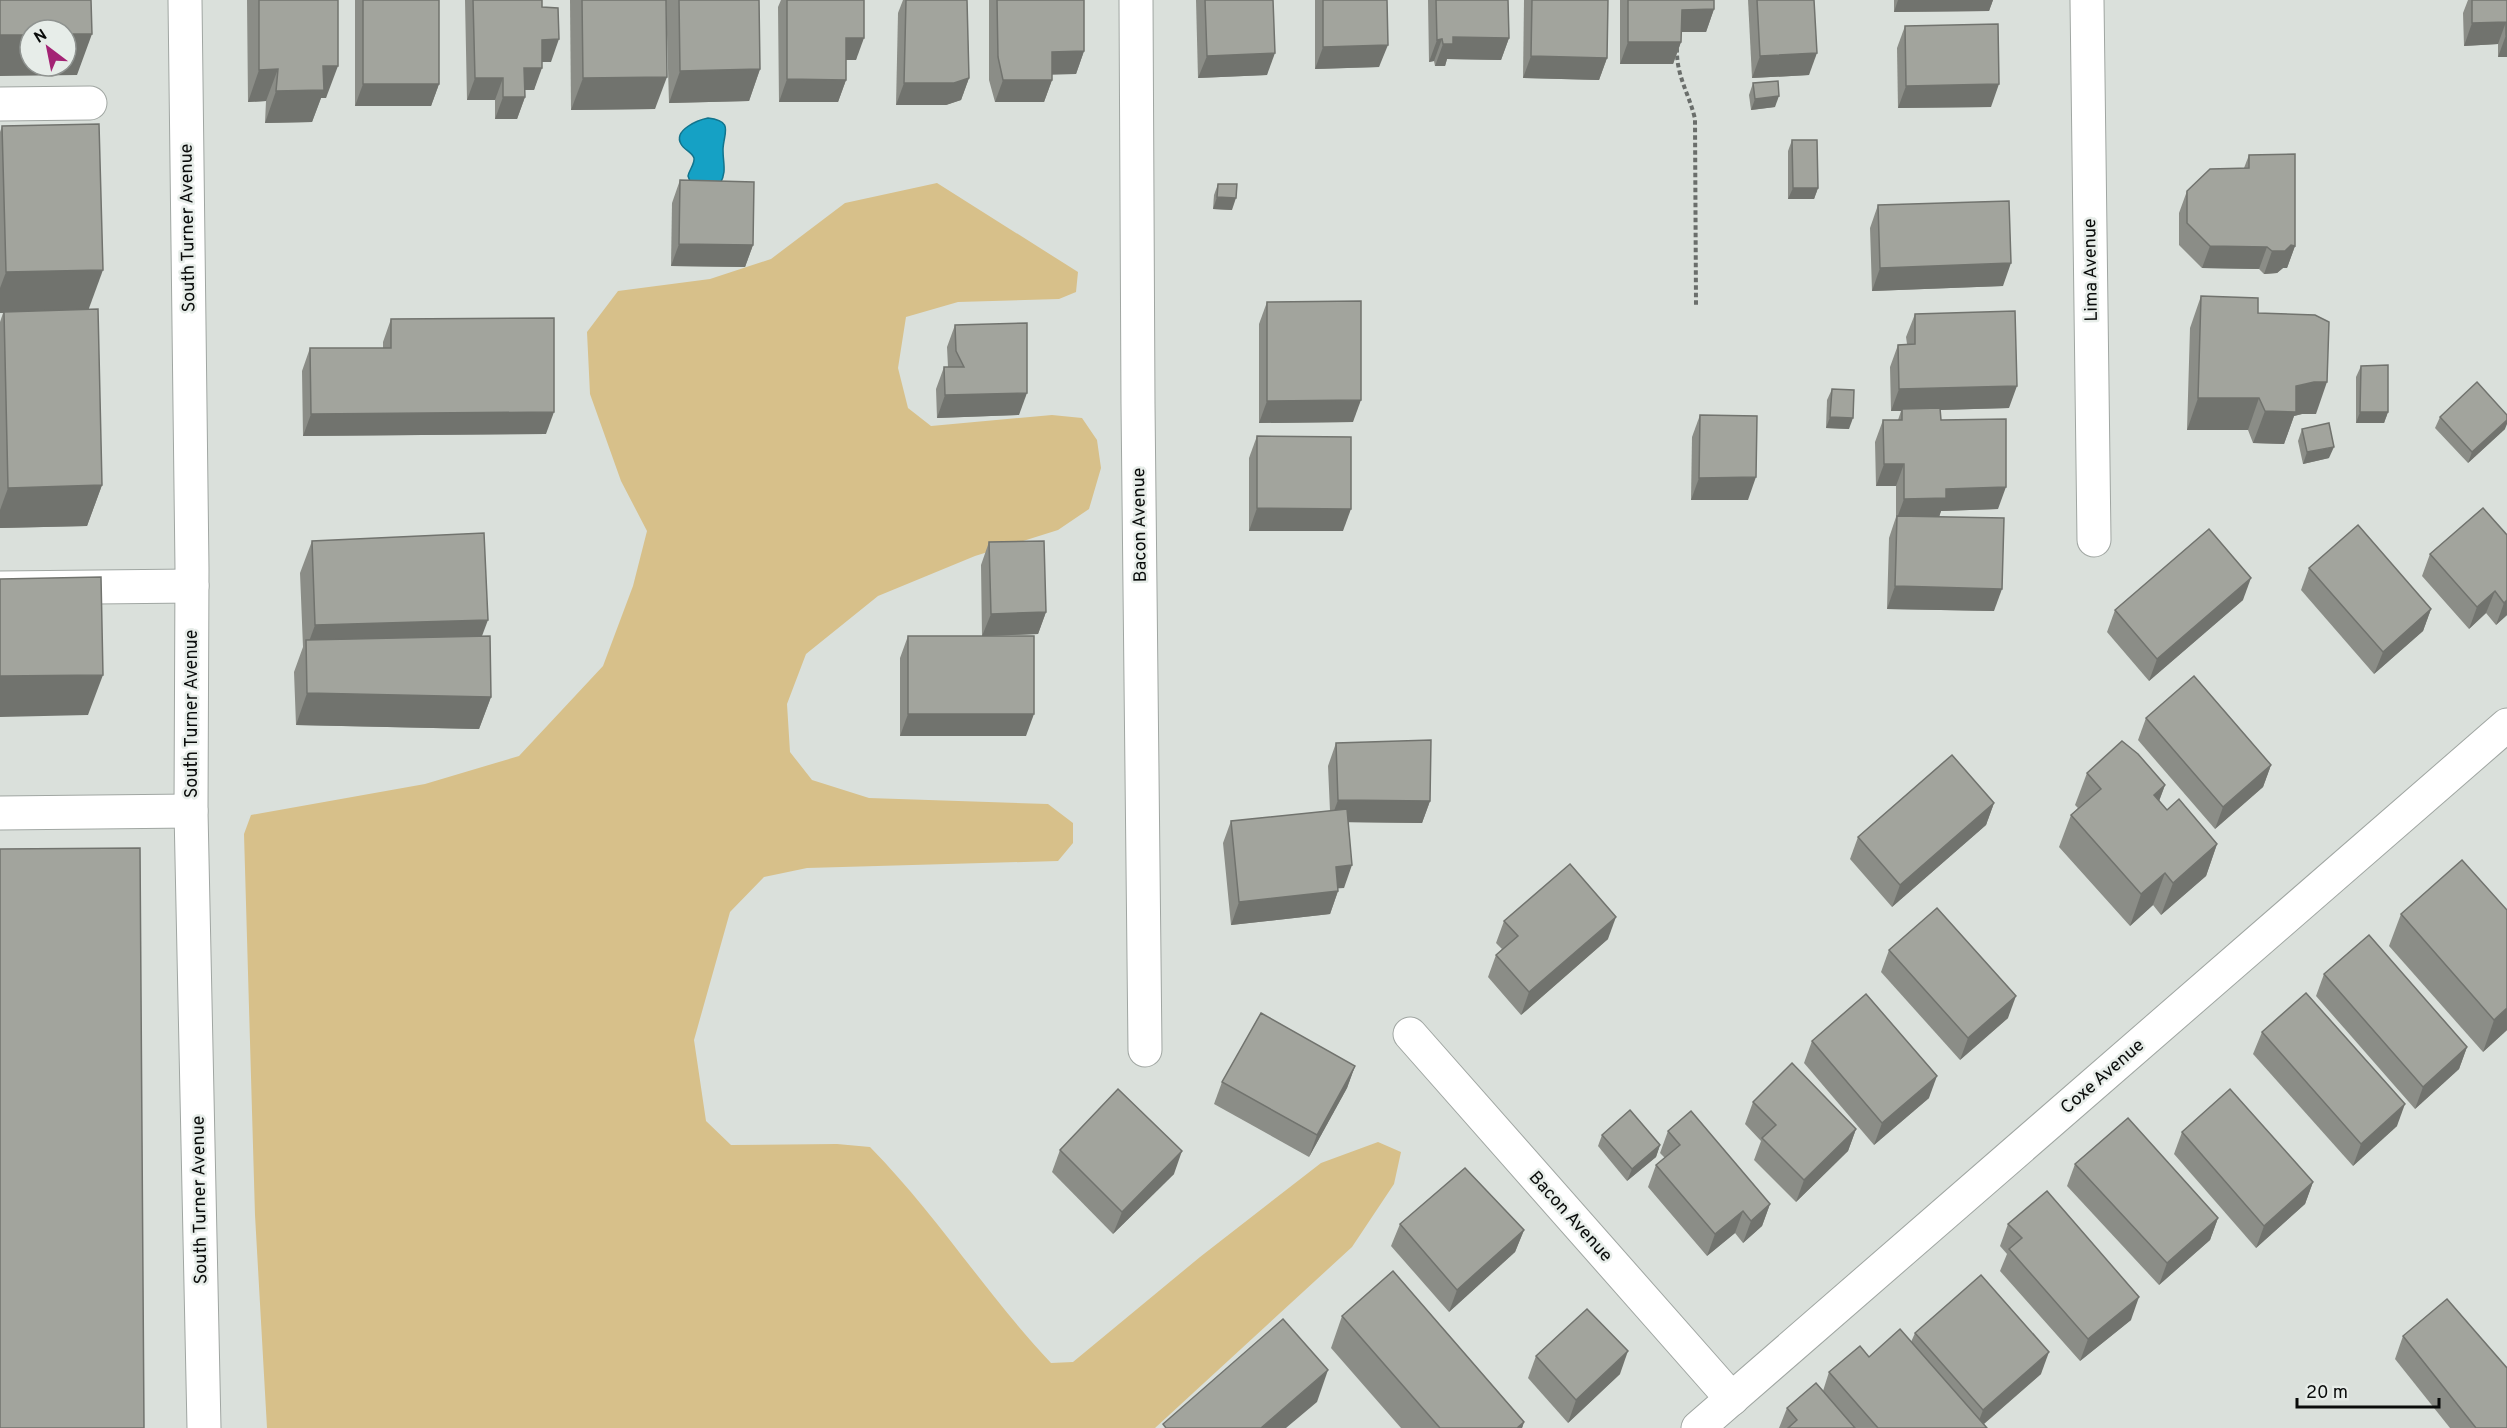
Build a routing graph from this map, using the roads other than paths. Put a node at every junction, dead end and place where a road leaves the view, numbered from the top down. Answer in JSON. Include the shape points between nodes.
{"nodes":[{"id":1,"x":185,"y":0,"type":"edge"},
{"id":2,"x":1136,"y":0,"type":"edge"},
{"id":3,"x":2087,"y":0,"type":"edge"},
{"id":4,"x":90,"y":103,"type":"dead end"},
{"id":5,"x":0,"y":104,"type":"edge"},
{"id":6,"x":2094,"y":540,"type":"dead end"},
{"id":7,"x":192,"y":586,"type":"junction"},
{"id":8,"x":0,"y":588,"type":"edge"},
{"id":9,"x":2507,"y":725,"type":"edge"},
{"id":10,"x":191,"y":810,"type":"junction"},
{"id":11,"x":0,"y":813,"type":"edge"},
{"id":12,"x":1410,"y":1034,"type":"dead end"},
{"id":13,"x":1145,"y":1050,"type":"dead end"},
{"id":14,"x":1731,"y":1399,"type":"junction"},
{"id":15,"x":204,"y":1428,"type":"edge"},
{"id":16,"x":1698,"y":1428,"type":"edge"}],
"edges":[{"from":1,"to":7,"type":"street","name":"South Turner Avenue"},
{"from":2,"to":13,"type":"street","name":"Bacon Avenue"},
{"from":3,"to":6,"type":"street","name":"Lima Avenue"},
{"from":4,"to":5,"type":"street"},
{"from":7,"to":8,"type":"street"},
{"from":7,"to":10,"type":"street","name":"South Turner Avenue"},
{"from":9,"to":14,"type":"street","name":"Coxe Avenue"},
{"from":10,"to":11,"type":"street"},
{"from":10,"to":15,"type":"street","name":"South Turner Avenue"},
{"from":12,"to":14,"type":"street","name":"Bacon Avenue"},
{"from":14,"to":16,"type":"street","name":"Coxe Avenue"}]}
